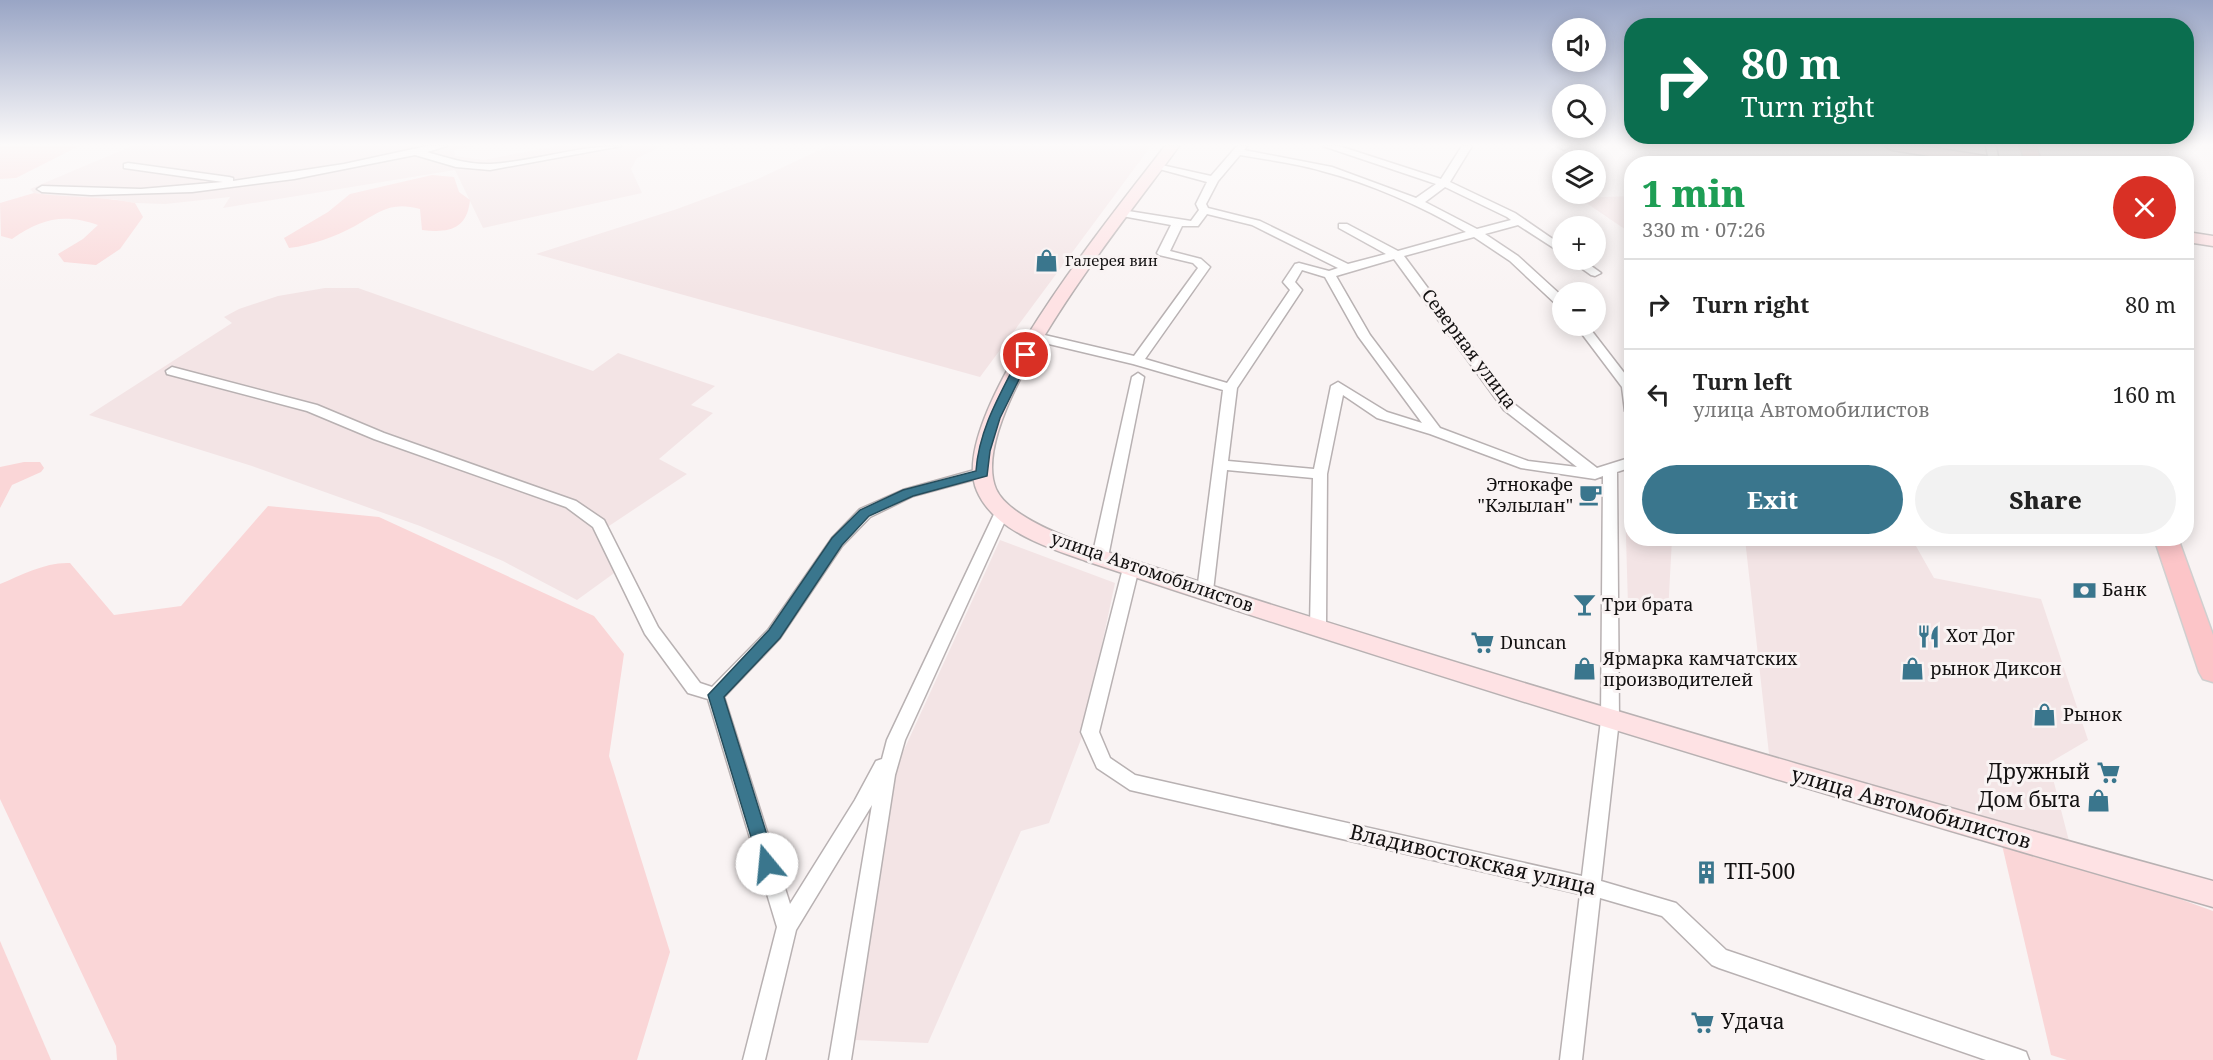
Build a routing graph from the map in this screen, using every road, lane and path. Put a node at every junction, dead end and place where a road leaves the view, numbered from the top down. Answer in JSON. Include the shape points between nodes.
{"nodes":[{"id":1,"x":1135,"y":195,"type":"edge"},
{"id":2,"x":1205,"y":195,"type":"edge"},
{"id":3,"x":1400,"y":195,"type":"edge"},
{"id":4,"x":1427,"y":195,"type":"edge"},
{"id":5,"x":1469,"y":195,"type":"edge"},
{"id":6,"x":1418,"y":202,"type":"junction"},
{"id":7,"x":1204,"y":210,"type":"junction"},
{"id":8,"x":1122,"y":213,"type":"junction"},
{"id":9,"x":1520,"y":221,"type":"junction"},
{"id":10,"x":1178,"y":223,"type":"junction"},
{"id":11,"x":1343,"y":226,"type":"dead end"},
{"id":12,"x":1476,"y":233,"type":"junction"},
{"id":13,"x":2194,"y":238,"type":"edge"},
{"id":14,"x":2213,"y":240,"type":"edge"},
{"id":15,"x":1552,"y":243,"type":"edge"},
{"id":16,"x":1397,"y":255,"type":"junction"},
{"id":17,"x":1347,"y":268,"type":"junction"},
{"id":18,"x":1591,"y":270,"type":"edge"},
{"id":19,"x":1595,"y":273,"type":"dead end"},
{"id":20,"x":1330,"y":275,"type":"junction"},
{"id":21,"x":1552,"y":291,"type":"edge"},
{"id":22,"x":1590,"y":336,"type":"edge"},
{"id":23,"x":1036,"y":337,"type":"junction"},
{"id":24,"x":1137,"y":361,"type":"junction"},
{"id":25,"x":172,"y":371,"type":"dead end"},
{"id":26,"x":1138,"y":377,"type":"dead end"},
{"id":27,"x":1624,"y":382,"type":"edge"},
{"id":28,"x":1230,"y":388,"type":"junction"},
{"id":29,"x":1435,"y":431,"type":"junction"},
{"id":30,"x":1624,"y":464,"type":"edge"},
{"id":31,"x":1221,"y":465,"type":"junction"},
{"id":32,"x":1602,"y":471,"type":"junction"},
{"id":33,"x":982,"y":473,"type":"junction"},
{"id":34,"x":1320,"y":474,"type":"junction"},
{"id":35,"x":1003,"y":510,"type":"junction"},
{"id":36,"x":2169,"y":546,"type":"edge"},
{"id":37,"x":1100,"y":557,"type":"junction"},
{"id":38,"x":1131,"y":568,"type":"junction"},
{"id":39,"x":1205,"y":591,"type":"junction"},
{"id":40,"x":1318,"y":627,"type":"junction"},
{"id":41,"x":2213,"y":672,"type":"edge"},
{"id":42,"x":716,"y":695,"type":"junction"},
{"id":43,"x":1610,"y":720,"type":"junction"},
{"id":44,"x":896,"y":740,"type":"junction"},
{"id":45,"x":1592,"y":886,"type":"junction"},
{"id":46,"x":2213,"y":894,"type":"edge"},
{"id":47,"x":787,"y":927,"type":"junction"},
{"id":48,"x":754,"y":1060,"type":"edge"},
{"id":49,"x":840,"y":1060,"type":"edge"},
{"id":50,"x":1571,"y":1060,"type":"edge"},
{"id":51,"x":2018,"y":1060,"type":"edge"}],
"edges":[{"from":1,"to":8,"type":"street"},
{"from":2,"to":7,"type":"street","via":[[1201,204]]},
{"from":3,"to":6,"type":"street"},
{"from":4,"to":6,"type":"street"},
{"from":5,"to":9,"type":"street"},
{"from":6,"to":12,"type":"street"},
{"from":7,"to":10,"type":"street","via":[[1194,224]]},
{"from":7,"to":17,"type":"street","via":[[1256,223]]},
{"from":8,"to":10,"type":"street"},
{"from":8,"to":23,"type":"street"},
{"from":9,"to":12,"type":"street"},
{"from":9,"to":15,"type":"street"},
{"from":10,"to":24,"type":"street","via":[[1164,253],[1197,261],[1204,267]]},
{"from":11,"to":16,"type":"street","name":"Северная улица"},
{"from":12,"to":16,"type":"street"},
{"from":12,"to":21,"type":"street"},
{"from":13,"to":14,"type":"street"},
{"from":16,"to":17,"type":"street"},
{"from":16,"to":32,"type":"street","name":"Северная улица","via":[[1509,407]]},
{"from":17,"to":20,"type":"street"},
{"from":18,"to":19,"type":"street"},
{"from":20,"to":28,"type":"street","via":[[1299,266],[1289,282],[1296,290]]},
{"from":20,"to":29,"type":"street","via":[[1360,329]]},
{"from":22,"to":27,"type":"street"},
{"from":23,"to":24,"type":"street"},
{"from":23,"to":33,"type":"street","via":[[994,418]]},
{"from":24,"to":28,"type":"street"},
{"from":25,"to":42,"type":"street","via":[[312,408],[379,436],[572,504],[599,524],[651,630],[694,688]]},
{"from":26,"to":37,"type":"street"},
{"from":28,"to":31,"type":"street"},
{"from":29,"to":32,"type":"street","via":[[1527,465]]},
{"from":29,"to":34,"type":"street","via":[[1382,416],[1338,386]]},
{"from":30,"to":32,"type":"street"},
{"from":31,"to":34,"type":"street"},
{"from":31,"to":39,"type":"street"},
{"from":32,"to":43,"type":"street"},
{"from":33,"to":35,"type":"street","name":"улица Автомобилистов","via":[[987,492]]},
{"from":33,"to":42,"type":"street","via":[[908,493],[865,513],[837,542],[774,634]]},
{"from":34,"to":40,"type":"street"},
{"from":35,"to":37,"type":"street","name":"улица Автомобилистов","via":[[1034,531]]},
{"from":35,"to":44,"type":"street"},
{"from":36,"to":41,"type":"main road"},
{"from":37,"to":38,"type":"street","name":"улица Автомобилистов"},
{"from":38,"to":39,"type":"street","name":"улица Автомобилистов"},
{"from":38,"to":45,"type":"street","name":"Владивостокская улица","via":[[1090,732],[1102,763],[1130,782]]},
{"from":39,"to":40,"type":"street","name":"улица Автомобилистов"},
{"from":40,"to":43,"type":"street","name":"улица Автомобилистов"},
{"from":42,"to":47,"type":"street"},
{"from":43,"to":45,"type":"street"},
{"from":43,"to":46,"type":"street","name":"улица Автомобилистов"},
{"from":44,"to":47,"type":"street","via":[[862,806]]},
{"from":44,"to":49,"type":"street","via":[[886,775]]},
{"from":45,"to":50,"type":"street"},
{"from":45,"to":51,"type":"street","name":"Владивостокская улица","via":[[1669,909],[1719,958]]},
{"from":47,"to":48,"type":"street"}]}
